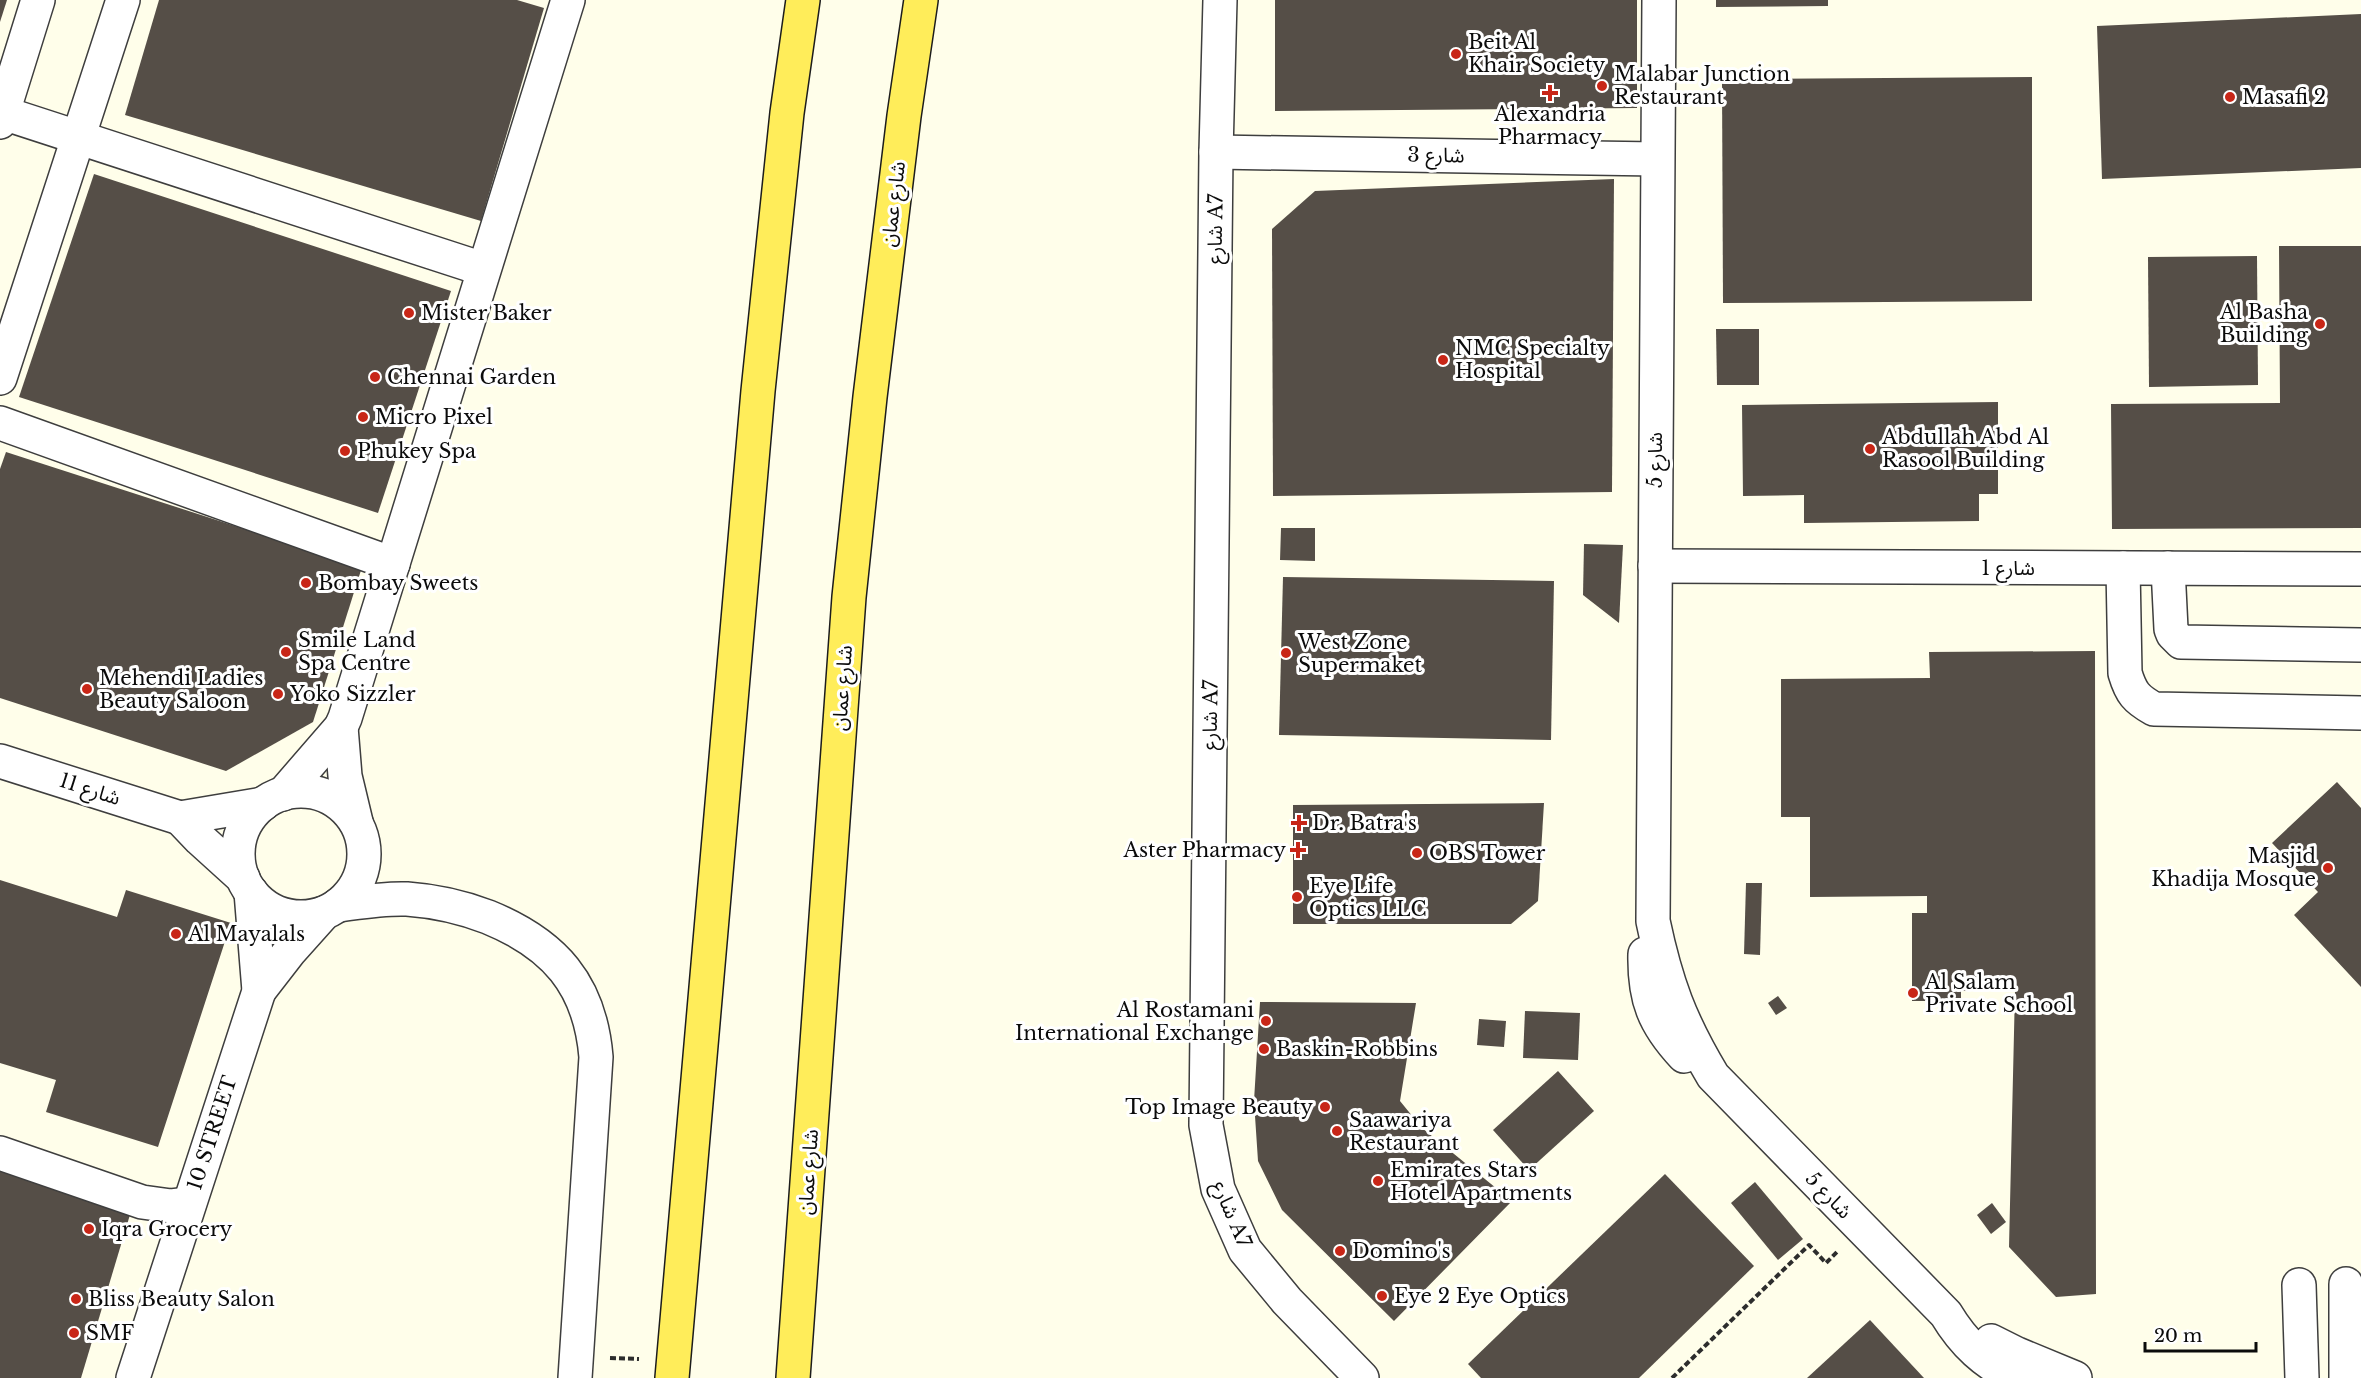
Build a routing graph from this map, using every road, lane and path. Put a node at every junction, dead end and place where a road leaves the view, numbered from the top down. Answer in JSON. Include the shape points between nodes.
{"nodes":[{"id":1,"x":38,"y":0,"type":"edge"},
{"id":2,"x":123,"y":0,"type":"edge"},
{"id":3,"x":568,"y":0,"type":"edge"},
{"id":4,"x":803,"y":0,"type":"edge"},
{"id":5,"x":921,"y":0,"type":"edge"},
{"id":6,"x":1220,"y":0,"type":"edge"},
{"id":7,"x":1659,"y":0,"type":"edge"},
{"id":8,"x":1,"y":115,"type":"edge"},
{"id":9,"x":78,"y":138,"type":"junction"},
{"id":10,"x":1216,"y":152,"type":"junction"},
{"id":11,"x":1657,"y":159,"type":"junction"},
{"id":12,"x":483,"y":270,"type":"junction"},
{"id":13,"x":0,"y":378,"type":"edge"},
{"id":14,"x":0,"y":423,"type":"edge"},
{"id":15,"x":393,"y":564,"type":"junction"},
{"id":16,"x":1654,"y":567,"type":"junction"},
{"id":17,"x":2123,"y":568,"type":"junction"},
{"id":18,"x":2168,"y":568,"type":"junction"},
{"id":19,"x":2361,"y":569,"type":"edge"},
{"id":20,"x":2177,"y":640,"type":"junction"},
{"id":21,"x":2124,"y":641,"type":"junction"},
{"id":22,"x":2361,"y":645,"type":"edge"},
{"id":23,"x":2361,"y":713,"type":"edge"},
{"id":24,"x":341,"y":727,"type":"junction"},
{"id":25,"x":0,"y":761,"type":"edge"},
{"id":26,"x":273,"y":799,"type":"junction"},
{"id":27,"x":180,"y":818,"type":"junction"},
{"id":28,"x":356,"y":824,"type":"junction"},
{"id":29,"x":247,"y":885,"type":"junction"},
{"id":30,"x":331,"y":909,"type":"junction"},
{"id":31,"x":259,"y":991,"type":"junction"},
{"id":32,"x":0,"y":1153,"type":"edge"},
{"id":33,"x":189,"y":1204,"type":"junction"},
{"id":34,"x":1862,"y":1228,"type":"junction"},
{"id":35,"x":2346,"y":1284,"type":"dead end"},
{"id":36,"x":2299,"y":1285,"type":"dead end"},
{"id":37,"x":1946,"y":1314,"type":"junction"},
{"id":38,"x":606,"y":1358,"type":"dead end"},
{"id":39,"x":672,"y":1373,"type":"edge"},
{"id":40,"x":133,"y":1378,"type":"edge"},
{"id":41,"x":574,"y":1378,"type":"edge"},
{"id":42,"x":793,"y":1378,"type":"edge"},
{"id":43,"x":1362,"y":1378,"type":"edge"},
{"id":44,"x":1672,"y":1378,"type":"edge"},
{"id":45,"x":2016,"y":1378,"type":"edge"},
{"id":46,"x":2076,"y":1378,"type":"edge"},
{"id":47,"x":2302,"y":1378,"type":"edge"},
{"id":48,"x":2346,"y":1378,"type":"edge"}],
"edges":[{"from":1,"to":8,"type":"street"},
{"from":2,"to":9,"type":"street"},
{"from":3,"to":12,"type":"street"},
{"from":4,"to":39,"type":"main road","via":[[758,391]]},
{"from":5,"to":42,"type":"main road","name":"شارع عمان","via":[[870,396],[849,597]]},
{"from":6,"to":10,"type":"street","name":"شارع A7"},
{"from":7,"to":11,"type":"street","name":"شارع 5"},
{"from":8,"to":9,"type":"street"},
{"from":9,"to":12,"type":"street"},
{"from":9,"to":13,"type":"street"},
{"from":10,"to":11,"type":"street","name":"شارع 3"},
{"from":10,"to":43,"type":"street","name":"شارع A7","via":[[1206,1125],[1218,1189],[1245,1250],[1287,1301]]},
{"from":11,"to":16,"type":"street","name":"شارع 5"},
{"from":12,"to":15,"type":"street"},
{"from":14,"to":15,"type":"street"},
{"from":15,"to":24,"type":"street"},
{"from":16,"to":17,"type":"street","name":"شارع 1"},
{"from":16,"to":34,"type":"street","name":"شارع 5","via":[[1653,921],[1645,950],[1644,981],[1652,1011],[1666,1037],[1680,1052],[1713,1076]]},
{"from":17,"to":18,"type":"street","name":"شارع 1"},
{"from":17,"to":21,"type":"street"},
{"from":18,"to":19,"type":"street","name":"شارع 1"},
{"from":18,"to":20,"type":"street","via":[[2171,629]]},
{"from":20,"to":21,"type":"street"},
{"from":20,"to":22,"type":"street"},
{"from":21,"to":23,"type":"street","via":[[2130,689],[2154,709]]},
{"from":24,"to":26,"type":"street"},
{"from":24,"to":28,"type":"street","via":[[345,776]]},
{"from":25,"to":27,"type":"street","name":"11 شارع"},
{"from":26,"to":27,"type":"street"},
{"from":26,"to":28,"type":"street","via":[[300,791],[318,793],[347,810]]},
{"from":26,"to":29,"type":"street","via":[[253,813],[240,837],[239,864]]},
{"from":27,"to":29,"type":"street"},
{"from":28,"to":30,"type":"street","via":[[363,841],[360,876],[351,892]]},
{"from":29,"to":30,"type":"street","via":[[262,904],[292,917]]},
{"from":29,"to":31,"type":"street"},
{"from":30,"to":31,"type":"street","via":[[290,951]]},
{"from":30,"to":41,"type":"street","via":[[372,900],[407,899],[475,912],[528,936],[547,950],[578,988],[588,1009],[596,1057]]},
{"from":31,"to":33,"type":"street","name":"10 STREET"},
{"from":32,"to":33,"type":"street","via":[[142,1202]]},
{"from":33,"to":40,"type":"street","name":"10 STREET"},
{"from":34,"to":37,"type":"street","name":"شارع 5"},
{"from":34,"to":44,"type":"path","via":[[1826,1263],[1809,1245]]},
{"from":35,"to":48,"type":"street"},
{"from":36,"to":47,"type":"street"},
{"from":37,"to":45,"type":"street","name":"شارع 5","via":[[1976,1353]]},
{"from":37,"to":46,"type":"street","name":"شارع 5","via":[[2017,1354]]},
{"from":38,"to":39,"type":"path"}]}
